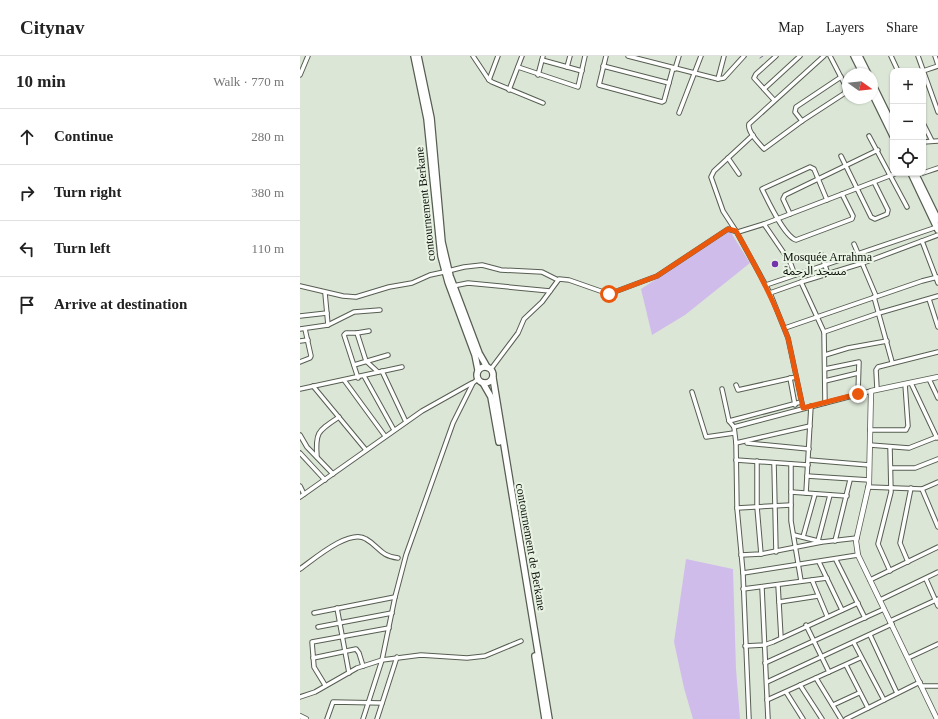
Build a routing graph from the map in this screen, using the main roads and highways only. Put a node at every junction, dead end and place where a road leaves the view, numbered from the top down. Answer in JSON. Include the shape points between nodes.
{"nodes":[{"id":1,"x":414,"y":56,"type":"edge"},
{"id":2,"x":418,"y":56,"type":"edge"},
{"id":3,"x":854,"y":56,"type":"edge"},
{"id":4,"x":859,"y":56,"type":"edge"},
{"id":5,"x":859,"y":68,"type":"edge"},
{"id":6,"x":865,"y":68,"type":"edge"},
{"id":7,"x":878,"y":95,"type":"edge"},
{"id":8,"x":877,"y":104,"type":"edge"},
{"id":9,"x":890,"y":120,"type":"edge"},
{"id":10,"x":890,"y":130,"type":"edge"},
{"id":11,"x":918,"y":176,"type":"edge"},
{"id":12,"x":918,"y":176,"type":"edge"},
{"id":13,"x":938,"y":220,"type":"edge"},
{"id":14,"x":937,"y":229,"type":"edge"},
{"id":15,"x":446,"y":271,"type":"junction"},
{"id":16,"x":489,"y":368,"type":"junction"},
{"id":17,"x":478,"y":370,"type":"junction"},
{"id":18,"x":493,"y":378,"type":"junction"},
{"id":19,"x":483,"y":383,"type":"junction"},
{"id":20,"x":545,"y":719,"type":"edge"},
{"id":21,"x":549,"y":719,"type":"edge"}],
"edges":[{"from":1,"to":15,"type":"highway","name":"contournement Berkane","via":[[427,119],[438,235]]},
{"from":2,"to":15,"type":"highway","via":[[431,118]]},
{"from":3,"to":5,"type":"highway"},
{"from":4,"to":6,"type":"highway"},
{"from":7,"to":9,"type":"highway"},
{"from":8,"to":10,"type":"highway"},
{"from":11,"to":13,"type":"highway"},
{"from":12,"to":14,"type":"highway"},
{"from":15,"to":16,"type":"highway","via":[[481,357]]},
{"from":15,"to":17,"type":"highway","name":"contournement Berkane"},
{"from":16,"to":17,"type":"highway"},
{"from":16,"to":18,"type":"highway"},
{"from":17,"to":19,"type":"highway","via":[[478,379]]},
{"from":18,"to":19,"type":"highway","via":[[490,382]]},
{"from":18,"to":21,"type":"highway","name":"contournement de Berkane"},
{"from":19,"to":20,"type":"highway","via":[[489,391],[492,404]]}]}
